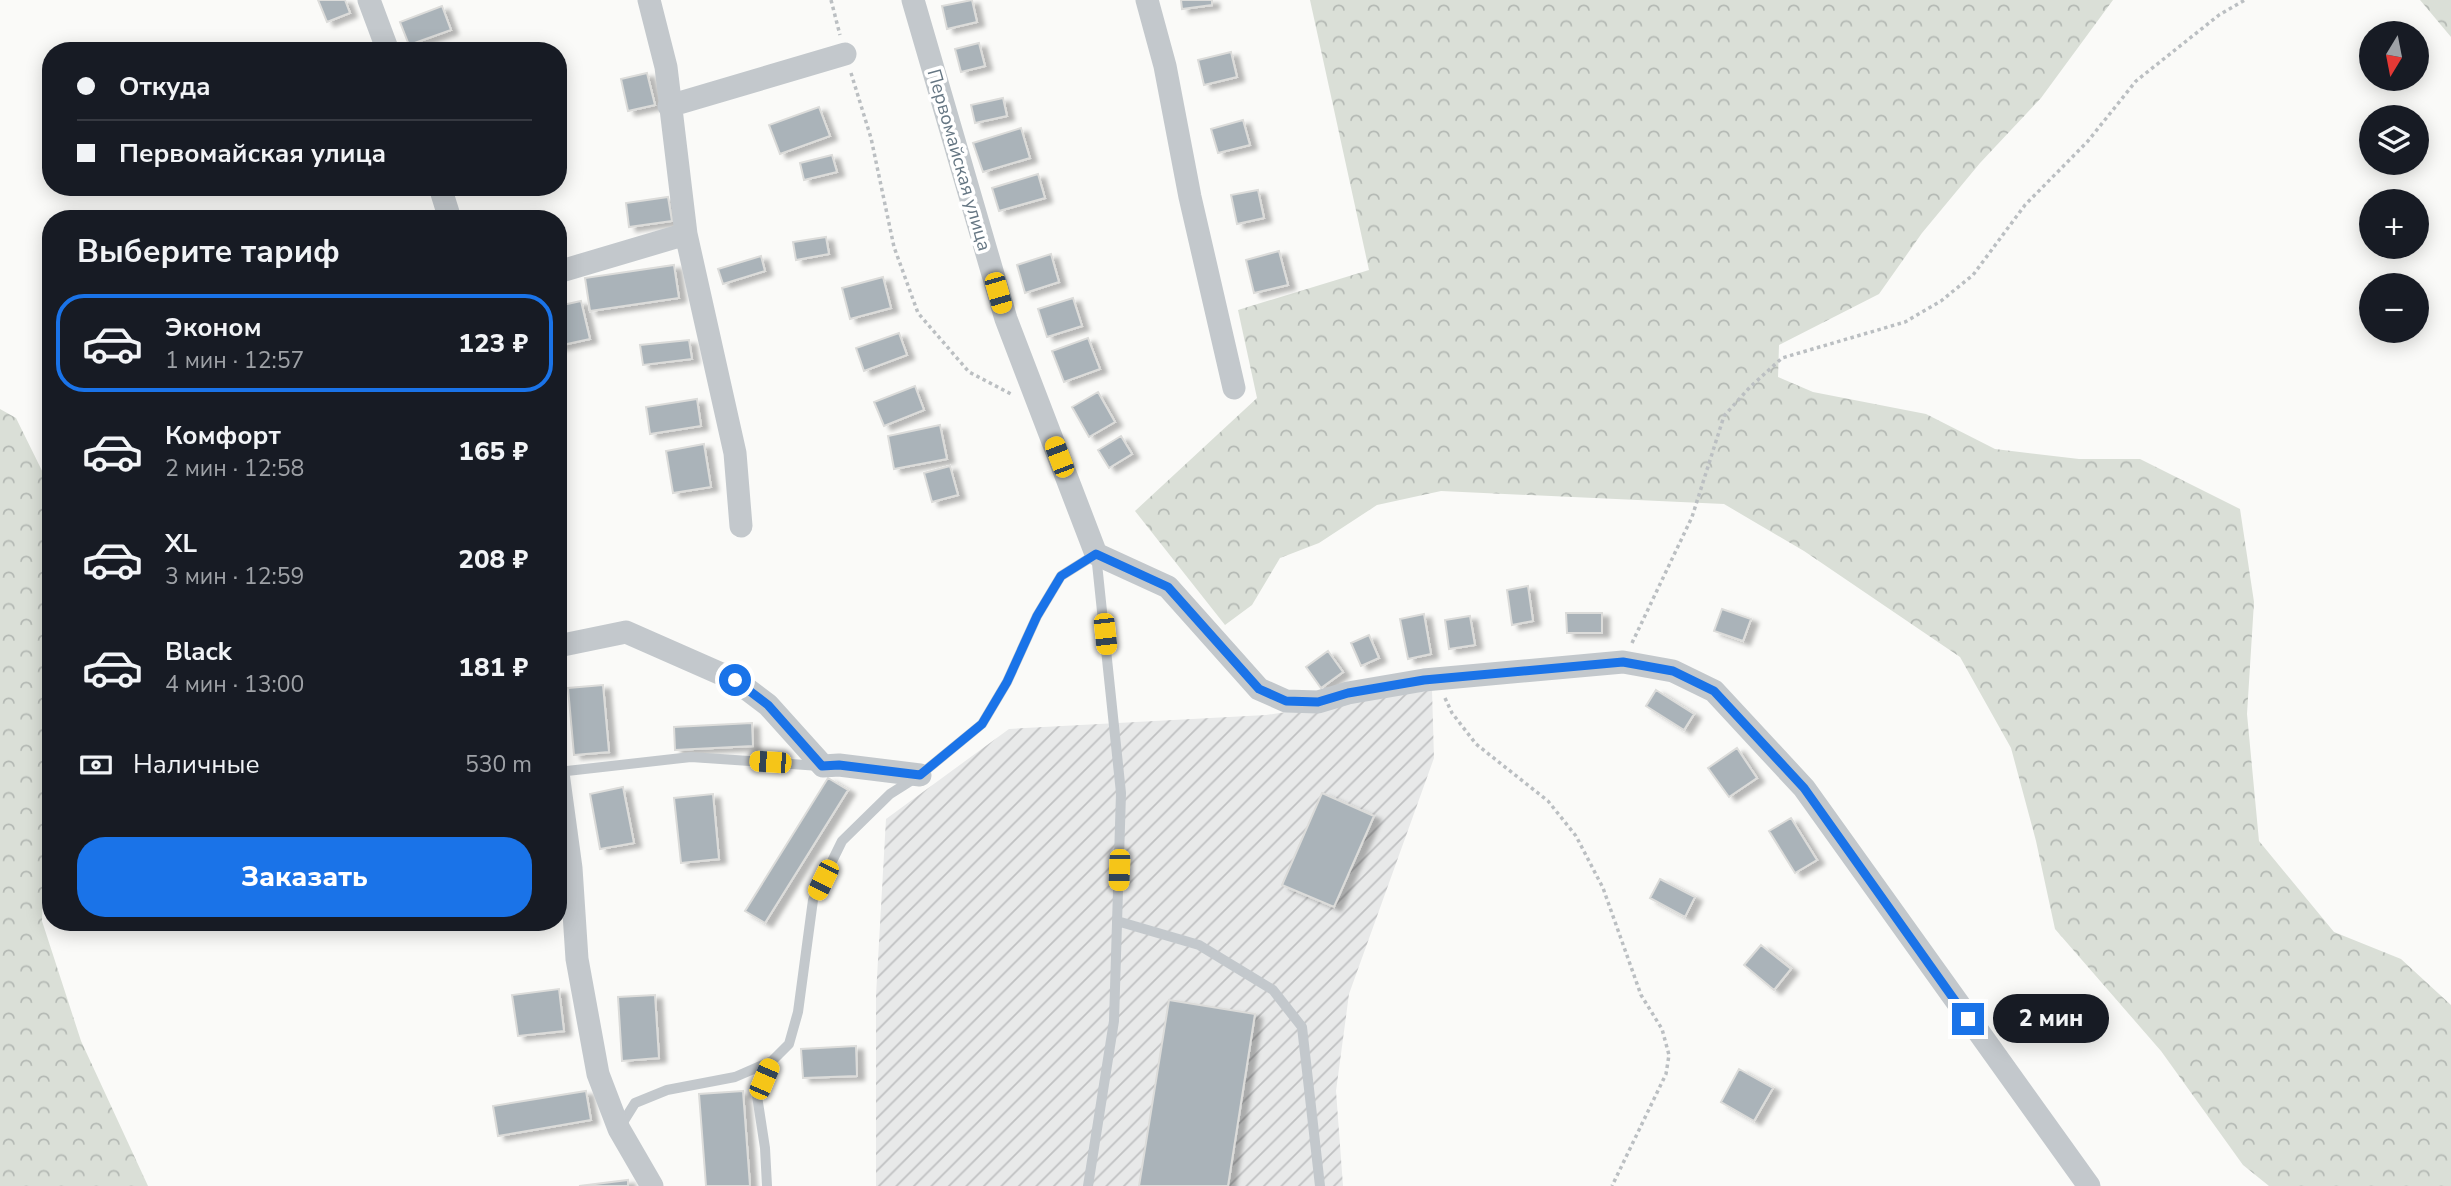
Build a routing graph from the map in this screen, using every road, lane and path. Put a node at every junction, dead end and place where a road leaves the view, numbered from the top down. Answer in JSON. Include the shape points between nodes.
{"nodes":[{"id":1,"x":369,"y":0,"type":"edge"},
{"id":2,"x":649,"y":0,"type":"edge"},
{"id":3,"x":831,"y":0,"type":"edge"},
{"id":4,"x":913,"y":0,"type":"edge"},
{"id":5,"x":1147,"y":0,"type":"edge"},
{"id":6,"x":2245,"y":0,"type":"edge"},
{"id":7,"x":385,"y":42,"type":"edge"},
{"id":8,"x":845,"y":54,"type":"junction"},
{"id":9,"x":669,"y":106,"type":"junction"},
{"id":10,"x":685,"y":234,"type":"junction"},
{"id":11,"x":567,"y":269,"type":"edge"},
{"id":12,"x":1234,"y":388,"type":"dead end"},
{"id":13,"x":1040,"y":409,"type":"junction"},
{"id":14,"x":741,"y":526,"type":"dead end"},
{"id":15,"x":1096,"y":554,"type":"junction"},
{"id":16,"x":567,"y":644,"type":"edge"},
{"id":17,"x":1623,"y":662,"type":"junction"},
{"id":18,"x":1435,"y":679,"type":"junction"},
{"id":19,"x":822,"y":766,"type":"junction"},
{"id":20,"x":567,"y":772,"type":"edge"},
{"id":21,"x":920,"y":775,"type":"junction"},
{"id":22,"x":567,"y":844,"type":"edge"},
{"id":23,"x":1117,"y":920,"type":"junction"},
{"id":24,"x":772,"y":1061,"type":"junction"},
{"id":25,"x":619,"y":1129,"type":"junction"},
{"id":26,"x":652,"y":1186,"type":"edge"},
{"id":27,"x":767,"y":1186,"type":"edge"},
{"id":28,"x":1088,"y":1186,"type":"edge"},
{"id":29,"x":1320,"y":1186,"type":"edge"},
{"id":30,"x":1612,"y":1186,"type":"edge"},
{"id":31,"x":2090,"y":1186,"type":"edge"}],
"edges":[{"from":1,"to":7,"type":"street"},
{"from":2,"to":9,"type":"street","via":[[666,66]]},
{"from":3,"to":8,"type":"path"},
{"from":4,"to":13,"type":"street","name":"Первомайская улица","via":[[1006,319]]},
{"from":5,"to":12,"type":"street"},
{"from":6,"to":17,"type":"path","via":[[2136,81],[2088,141],[2025,205],[1973,275],[1941,301],[1905,322],[1782,358],[1750,387],[1724,416],[1692,517]]},
{"from":8,"to":9,"type":"street"},
{"from":8,"to":13,"type":"path","via":[[872,138],[894,247],[918,313],[969,372]]},
{"from":9,"to":10,"type":"street"},
{"from":10,"to":11,"type":"street"},
{"from":10,"to":14,"type":"street","via":[[735,453]]},
{"from":13,"to":15,"type":"street","name":"Первомайская улица"},
{"from":15,"to":18,"type":"street","via":[[1168,587],[1259,689],[1286,701],[1318,702]]},
{"from":15,"to":21,"type":"lane","via":[[1061,576],[982,724]]},
{"from":15,"to":23,"type":"lane","via":[[1121,793]]},
{"from":16,"to":19,"type":"street","via":[[626,632],[735,680],[768,705]]},
{"from":17,"to":18,"type":"street"},
{"from":17,"to":31,"type":"street","via":[[1673,671],[1714,691],[1804,788]]},
{"from":18,"to":30,"type":"path","via":[[1452,713],[1476,744],[1548,801],[1576,836],[1604,888],[1641,995],[1662,1029],[1669,1055],[1666,1074]]},
{"from":19,"to":20,"type":"lane","via":[[691,757]]},
{"from":19,"to":21,"type":"street"},
{"from":21,"to":24,"type":"lane","via":[[890,794],[842,841],[813,900],[798,1012],[789,1044]]},
{"from":22,"to":25,"type":"street","via":[[577,959],[598,1074]]},
{"from":23,"to":28,"type":"lane","via":[[1114,1021]]},
{"from":23,"to":29,"type":"lane","via":[[1199,945],[1273,990],[1302,1027]]},
{"from":24,"to":25,"type":"lane","via":[[735,1077],[667,1090],[635,1103]]},
{"from":24,"to":27,"type":"lane","via":[[757,1096]]},
{"from":25,"to":26,"type":"street"}]}
